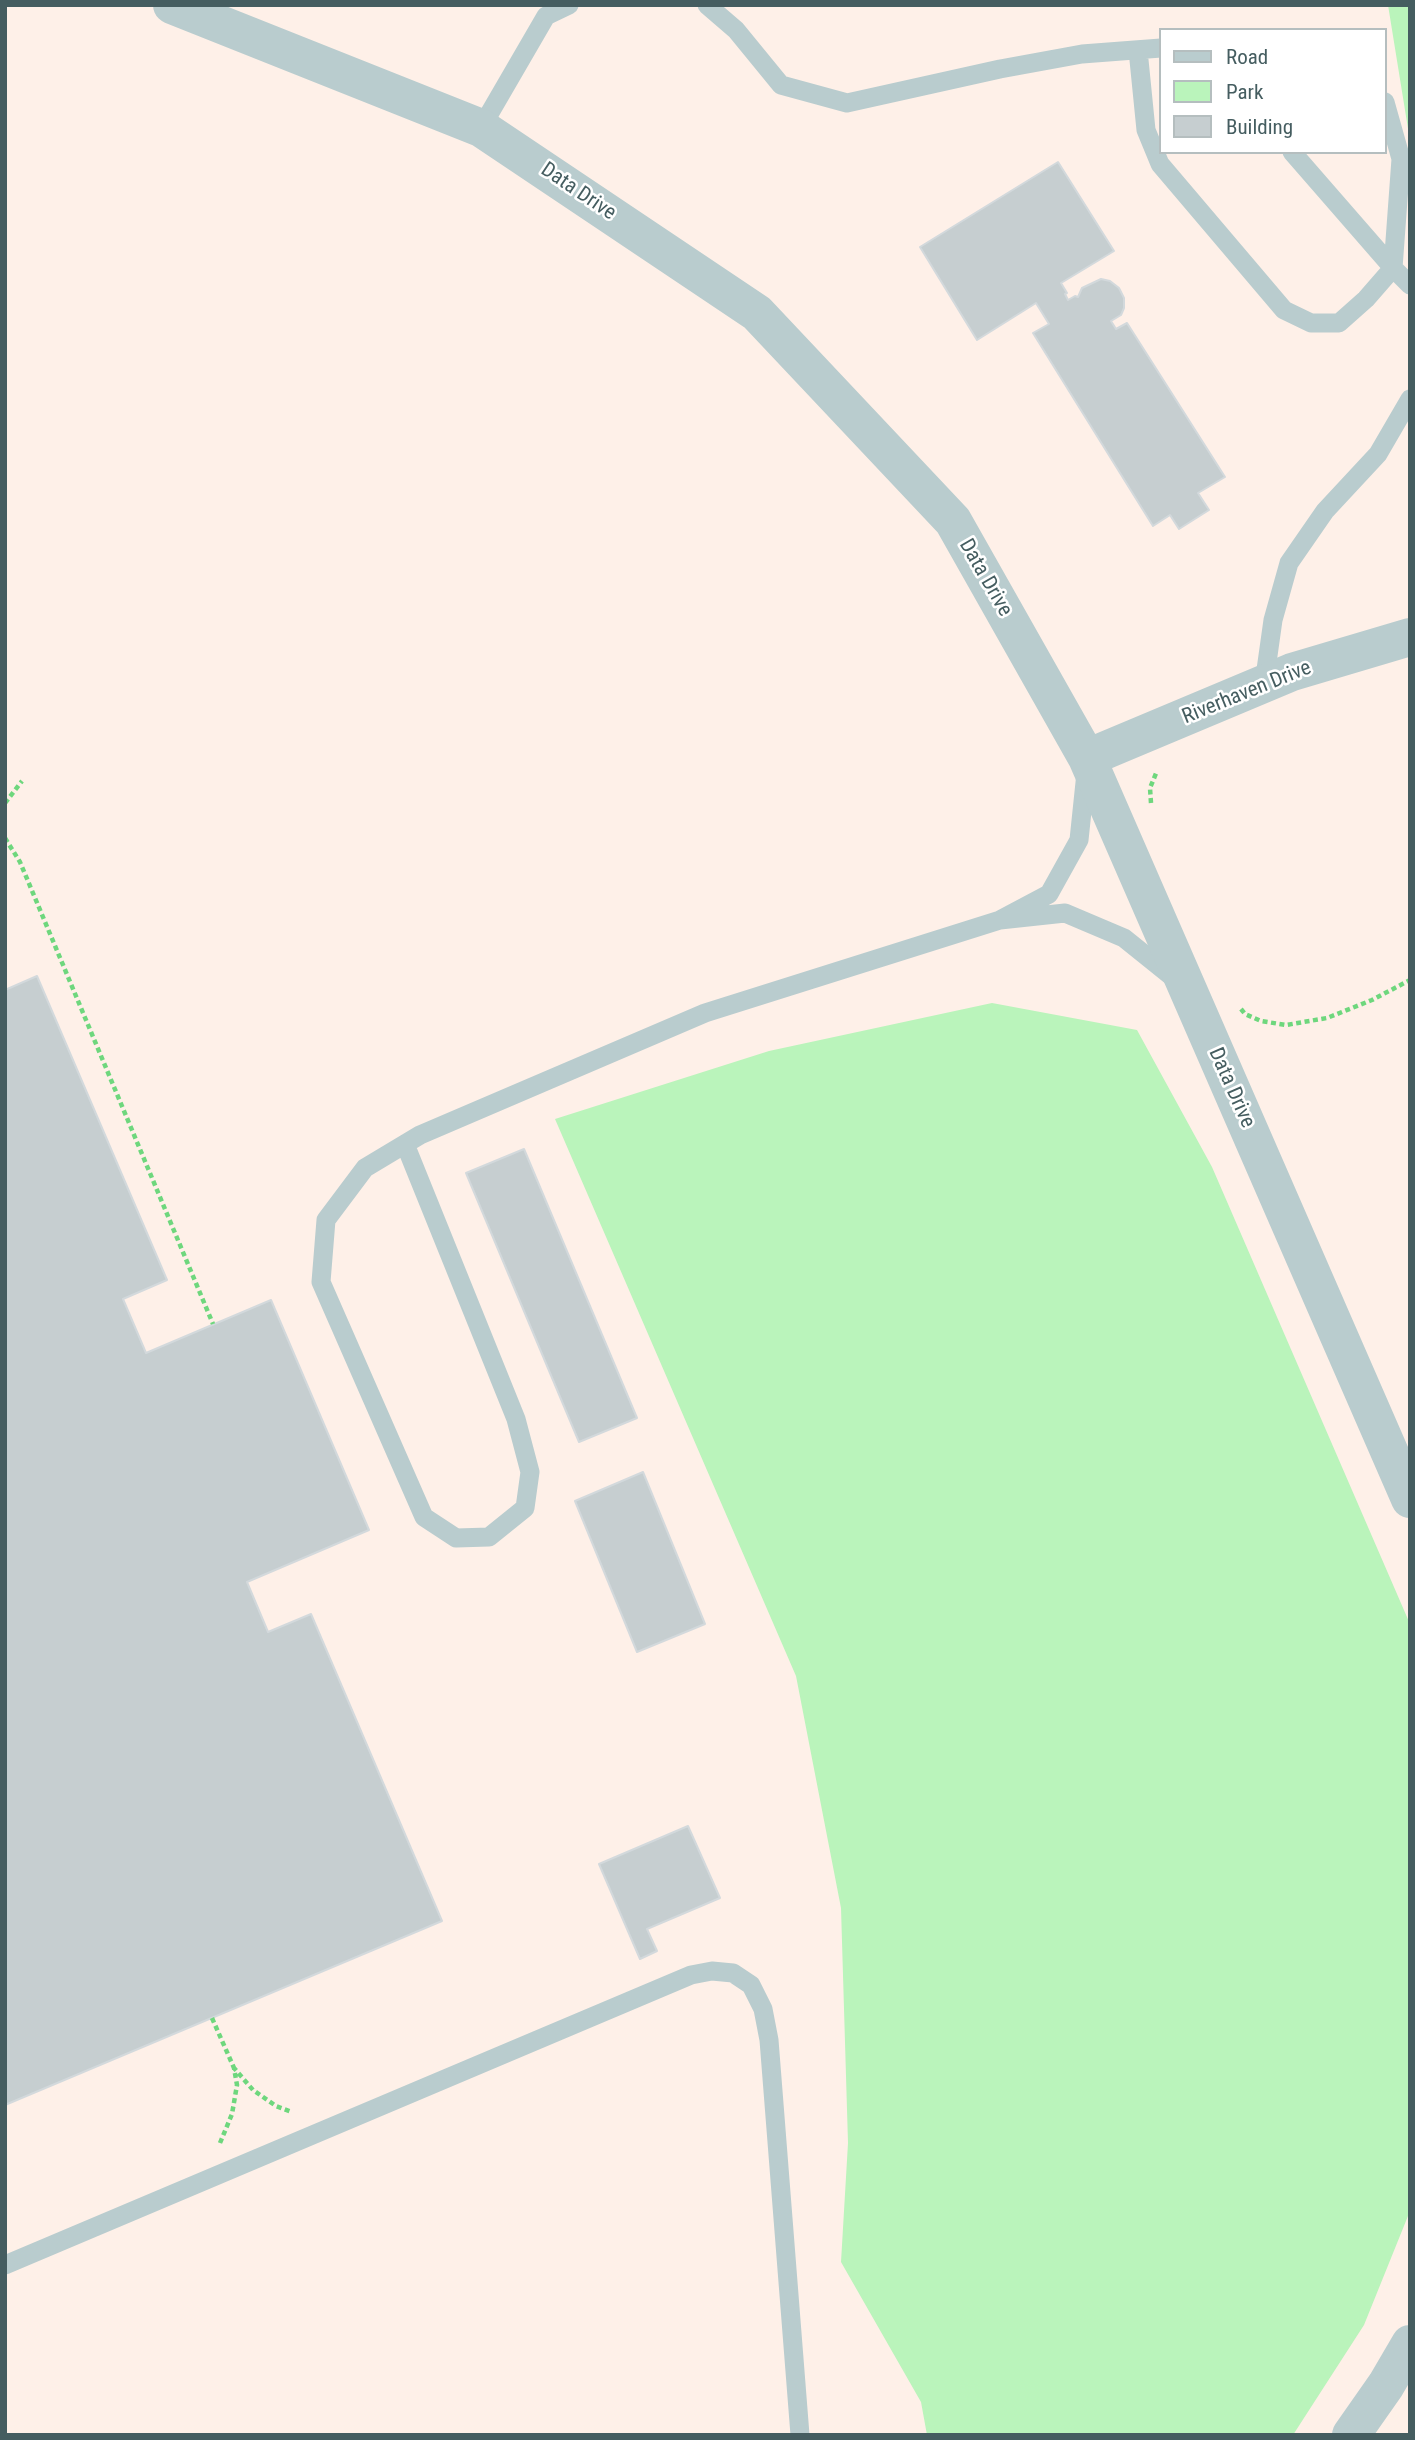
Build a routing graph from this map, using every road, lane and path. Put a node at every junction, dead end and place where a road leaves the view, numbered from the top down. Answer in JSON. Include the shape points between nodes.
{"nodes":[{"id":1,"x":172,"y":5,"type":"edge"},
{"id":2,"x":569,"y":5,"type":"edge"},
{"id":3,"x":707,"y":5,"type":"edge"},
{"id":4,"x":1160,"y":48,"type":"edge"},
{"id":5,"x":1138,"y":50,"type":"junction"},
{"id":6,"x":1387,"y":109,"type":"edge"},
{"id":7,"x":481,"y":128,"type":"junction"},
{"id":8,"x":1294,"y":154,"type":"edge"},
{"id":9,"x":1393,"y":268,"type":"junction"},
{"id":10,"x":1410,"y":285,"type":"edge"},
{"id":11,"x":1410,"y":399,"type":"edge"},
{"id":12,"x":1410,"y":637,"type":"edge"},
{"id":13,"x":1264,"y":684,"type":"junction"},
{"id":14,"x":1157,"y":729,"type":"junction"},
{"id":15,"x":1087,"y":758,"type":"junction"},
{"id":16,"x":22,"y":781,"type":"dead end"},
{"id":17,"x":5,"y":803,"type":"edge"},
{"id":18,"x":1152,"y":812,"type":"dead end"},
{"id":19,"x":5,"y":838,"type":"edge"},
{"id":20,"x":1000,"y":920,"type":"junction"},
{"id":21,"x":1410,"y":981,"type":"edge"},
{"id":22,"x":1187,"y":988,"type":"junction"},
{"id":23,"x":1236,"y":1003,"type":"dead end"},
{"id":24,"x":405,"y":1144,"type":"junction"},
{"id":25,"x":213,"y":1324,"type":"dead end"},
{"id":26,"x":1410,"y":1499,"type":"edge"},
{"id":27,"x":212,"y":2018,"type":"dead end"},
{"id":28,"x":234,"y":2068,"type":"junction"},
{"id":29,"x":299,"y":2115,"type":"dead end"},
{"id":30,"x":218,"y":2149,"type":"dead end"},
{"id":31,"x":5,"y":2264,"type":"edge"},
{"id":32,"x":1410,"y":2344,"type":"edge"},
{"id":33,"x":800,"y":2435,"type":"edge"},
{"id":34,"x":1351,"y":2435,"type":"edge"}],
"edges":[{"from":1,"to":7,"type":"street","name":"Data Drive"},
{"from":2,"to":7,"type":"lane","via":[[546,16]]},
{"from":3,"to":5,"type":"lane","via":[[736,30],[780,85],[847,103],[1082,54]]},
{"from":4,"to":5,"type":"lane"},
{"from":5,"to":9,"type":"lane","via":[[1146,131],[1160,164],[1284,310],[1311,323],[1339,323]]},
{"from":6,"to":9,"type":"lane","via":[[1401,159]]},
{"from":7,"to":15,"type":"street","name":"Data Drive","via":[[757,313],[953,521]]},
{"from":8,"to":9,"type":"lane"},
{"from":9,"to":10,"type":"lane"},
{"from":11,"to":13,"type":"lane","via":[[1377,454],[1325,511],[1289,562],[1273,620]]},
{"from":12,"to":13,"type":"street","name":"Riverhaven Drive"},
{"from":13,"to":14,"type":"street","name":"Riverhaven Drive"},
{"from":14,"to":15,"type":"street","name":"Riverhaven Drive"},
{"from":14,"to":18,"type":"path","via":[[1169,760],[1156,772],[1150,788]]},
{"from":15,"to":20,"type":"lane","via":[[1079,841],[1049,894]]},
{"from":15,"to":22,"type":"street","name":"Data Drive"},
{"from":16,"to":17,"type":"path"},
{"from":19,"to":25,"type":"path","via":[[20,862]]},
{"from":20,"to":22,"type":"lane","via":[[1065,913],[1124,938]]},
{"from":20,"to":24,"type":"lane","via":[[705,1013]]},
{"from":21,"to":23,"type":"path","via":[[1327,1018],[1286,1025],[1253,1018]]},
{"from":22,"to":26,"type":"street","name":"Data Drive"},
{"from":24,"to":24,"type":"lane","via":[[365,1168],[326,1220],[321,1282],[424,1517],[456,1538],[489,1537],[525,1508],[530,1472],[516,1419]]},
{"from":27,"to":28,"type":"path"},
{"from":28,"to":29,"type":"path","via":[[275,2106]]},
{"from":28,"to":30,"type":"path","via":[[234,2105]]},
{"from":31,"to":33,"type":"lane","via":[[691,1975],[733,1973],[751,1985],[763,2009],[769,2040]]},
{"from":32,"to":34,"type":"street"}]}
